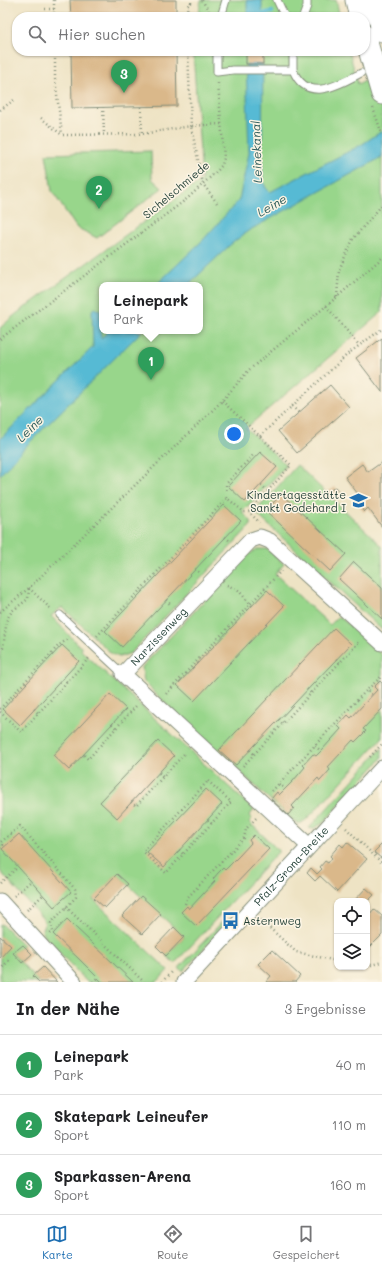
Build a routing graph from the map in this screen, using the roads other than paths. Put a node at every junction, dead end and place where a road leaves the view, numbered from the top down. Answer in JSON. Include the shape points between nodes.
{"nodes":[{"id":1,"x":226,"y":0,"type":"edge"},
{"id":2,"x":277,"y":0,"type":"edge"},
{"id":3,"x":307,"y":0,"type":"edge"},
{"id":4,"x":356,"y":0,"type":"edge"},
{"id":5,"x":375,"y":0,"type":"edge"},
{"id":6,"x":222,"y":12,"type":"edge"},
{"id":7,"x":283,"y":12,"type":"edge"},
{"id":8,"x":305,"y":12,"type":"edge"},
{"id":9,"x":359,"y":12,"type":"edge"},
{"id":10,"x":382,"y":31,"type":"edge"},
{"id":11,"x":217,"y":56,"type":"edge"},
{"id":12,"x":293,"y":56,"type":"edge"},
{"id":13,"x":367,"y":56,"type":"edge"},
{"id":14,"x":293,"y":70,"type":"junction"},
{"id":15,"x":368,"y":71,"type":"junction"},
{"id":16,"x":382,"y":94,"type":"edge"},
{"id":17,"x":60,"y":615,"type":"road end"},
{"id":18,"x":382,"y":643,"type":"edge"},
{"id":19,"x":123,"y":674,"type":"junction"},
{"id":20,"x":382,"y":768,"type":"edge"},
{"id":21,"x":309,"y":846,"type":"junction"},
{"id":22,"x":2,"y":903,"type":"edge"},
{"id":23,"x":74,"y":982,"type":"edge"},
{"id":24,"x":184,"y":982,"type":"edge"}],
"edges":[{"from":1,"to":6,"type":"lane"},
{"from":2,"to":7,"type":"lane"},
{"from":3,"to":8,"type":"lane"},
{"from":4,"to":9,"type":"street"},
{"from":5,"to":10,"type":"street"},
{"from":11,"to":14,"type":"lane","via":[[217,72]]},
{"from":12,"to":14,"type":"lane"},
{"from":13,"to":15,"type":"street"},
{"from":14,"to":15,"type":"lane","via":[[296,77],[315,90],[328,89]]},
{"from":15,"to":16,"type":"street"},
{"from":17,"to":19,"type":"lane"},
{"from":18,"to":19,"type":"street","name":"Narzissenweg","via":[[270,541],[260,537],[251,540]]},
{"from":19,"to":21,"type":"street","name":"Narzissenweg"},
{"from":20,"to":21,"type":"street","name":"Pfalz-Grona-Breite"},
{"from":21,"to":24,"type":"street","name":"Pfalz-Grona-Breite"},
{"from":22,"to":23,"type":"street"}]}
